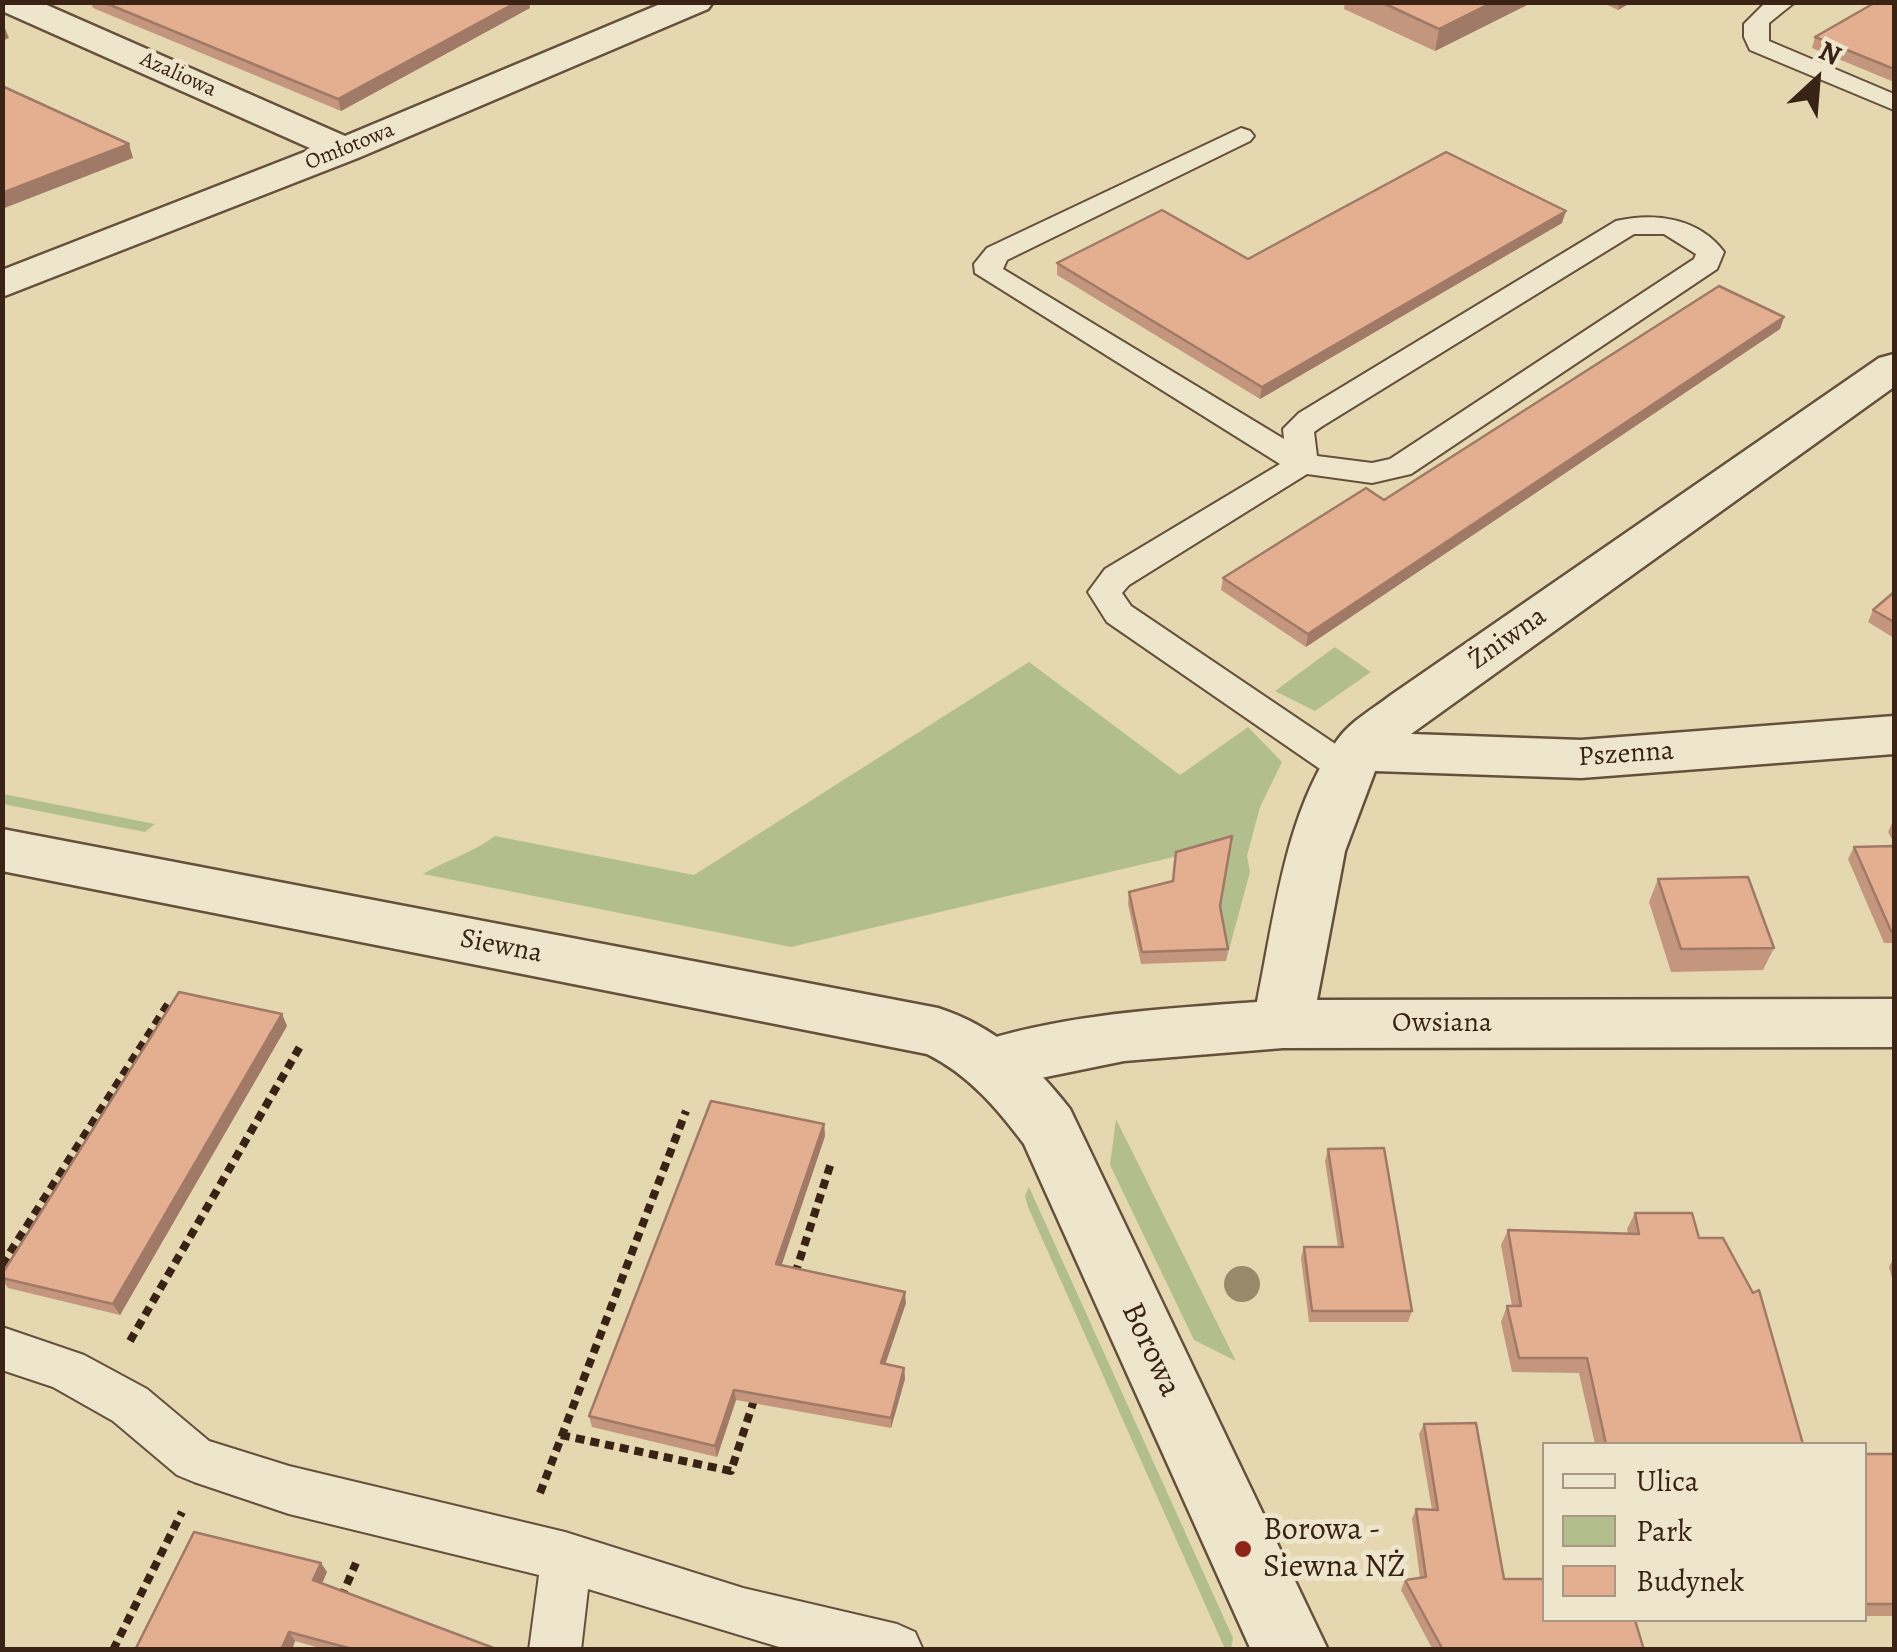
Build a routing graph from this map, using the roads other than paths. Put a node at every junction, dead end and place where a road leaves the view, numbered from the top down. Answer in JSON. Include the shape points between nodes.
{"nodes":[{"id":1,"x":10,"y":2,"type":"edge"},
{"id":2,"x":696,"y":2,"type":"edge"},
{"id":3,"x":1784,"y":2,"type":"edge"},
{"id":4,"x":1894,"y":103,"type":"edge"},
{"id":5,"x":1240,"y":136,"type":"dead end"},
{"id":6,"x":345,"y":150,"type":"junction"},
{"id":7,"x":2,"y":286,"type":"edge"},
{"id":8,"x":1894,"y":367,"type":"edge"},
{"id":9,"x":1302,"y":464,"type":"junction"},
{"id":10,"x":1894,"y":735,"type":"edge"},
{"id":11,"x":1354,"y":761,"type":"junction"},
{"id":12,"x":2,"y":850,"type":"edge"},
{"id":13,"x":1894,"y":1023,"type":"edge"},
{"id":14,"x":1283,"y":1024,"type":"junction"},
{"id":15,"x":992,"y":1063,"type":"junction"},
{"id":16,"x":2,"y":1348,"type":"edge"},
{"id":17,"x":542,"y":1551,"type":"junction"},
{"id":18,"x":555,"y":1650,"type":"edge"},
{"id":19,"x":897,"y":1650,"type":"edge"},
{"id":20,"x":1290,"y":1650,"type":"edge"}],
"edges":[{"from":1,"to":6,"type":"street","name":"Azaliowa"},
{"from":2,"to":6,"type":"street","name":"Omłotowa"},
{"from":3,"to":4,"type":"lane","via":[[1755,23],[1759,45]]},
{"from":5,"to":9,"type":"lane","via":[[997,254],[989,272]]},
{"from":6,"to":7,"type":"street","name":"Omłotowa"},
{"from":8,"to":11,"type":"street","name":"Żniwna","via":[[1409,708]]},
{"from":9,"to":9,"type":"lane","via":[[1372,473],[1400,467],[1707,263],[1710,252],[1672,226],[1626,227],[1310,420],[1298,429]]},
{"from":9,"to":11,"type":"lane","via":[[1117,578],[1105,592],[1119,614]]},
{"from":10,"to":11,"type":"street","name":"Pszenna","via":[[1581,759]]},
{"from":11,"to":14,"type":"street","name":"Żniwna","via":[[1328,818],[1305,903]]},
{"from":12,"to":15,"type":"street","name":"Siewna","via":[[938,1032]]},
{"from":13,"to":14,"type":"street","name":"Owsiana"},
{"from":14,"to":15,"type":"street","name":"Owsiana","via":[[1105,1038]]},
{"from":15,"to":20,"type":"street","name":"Borowa","via":[[1048,1128]]},
{"from":16,"to":17,"type":"lane","via":[[67,1370],[130,1405],[194,1459]]},
{"from":17,"to":18,"type":"lane","via":[[561,1624]]},
{"from":17,"to":19,"type":"lane"}]}
